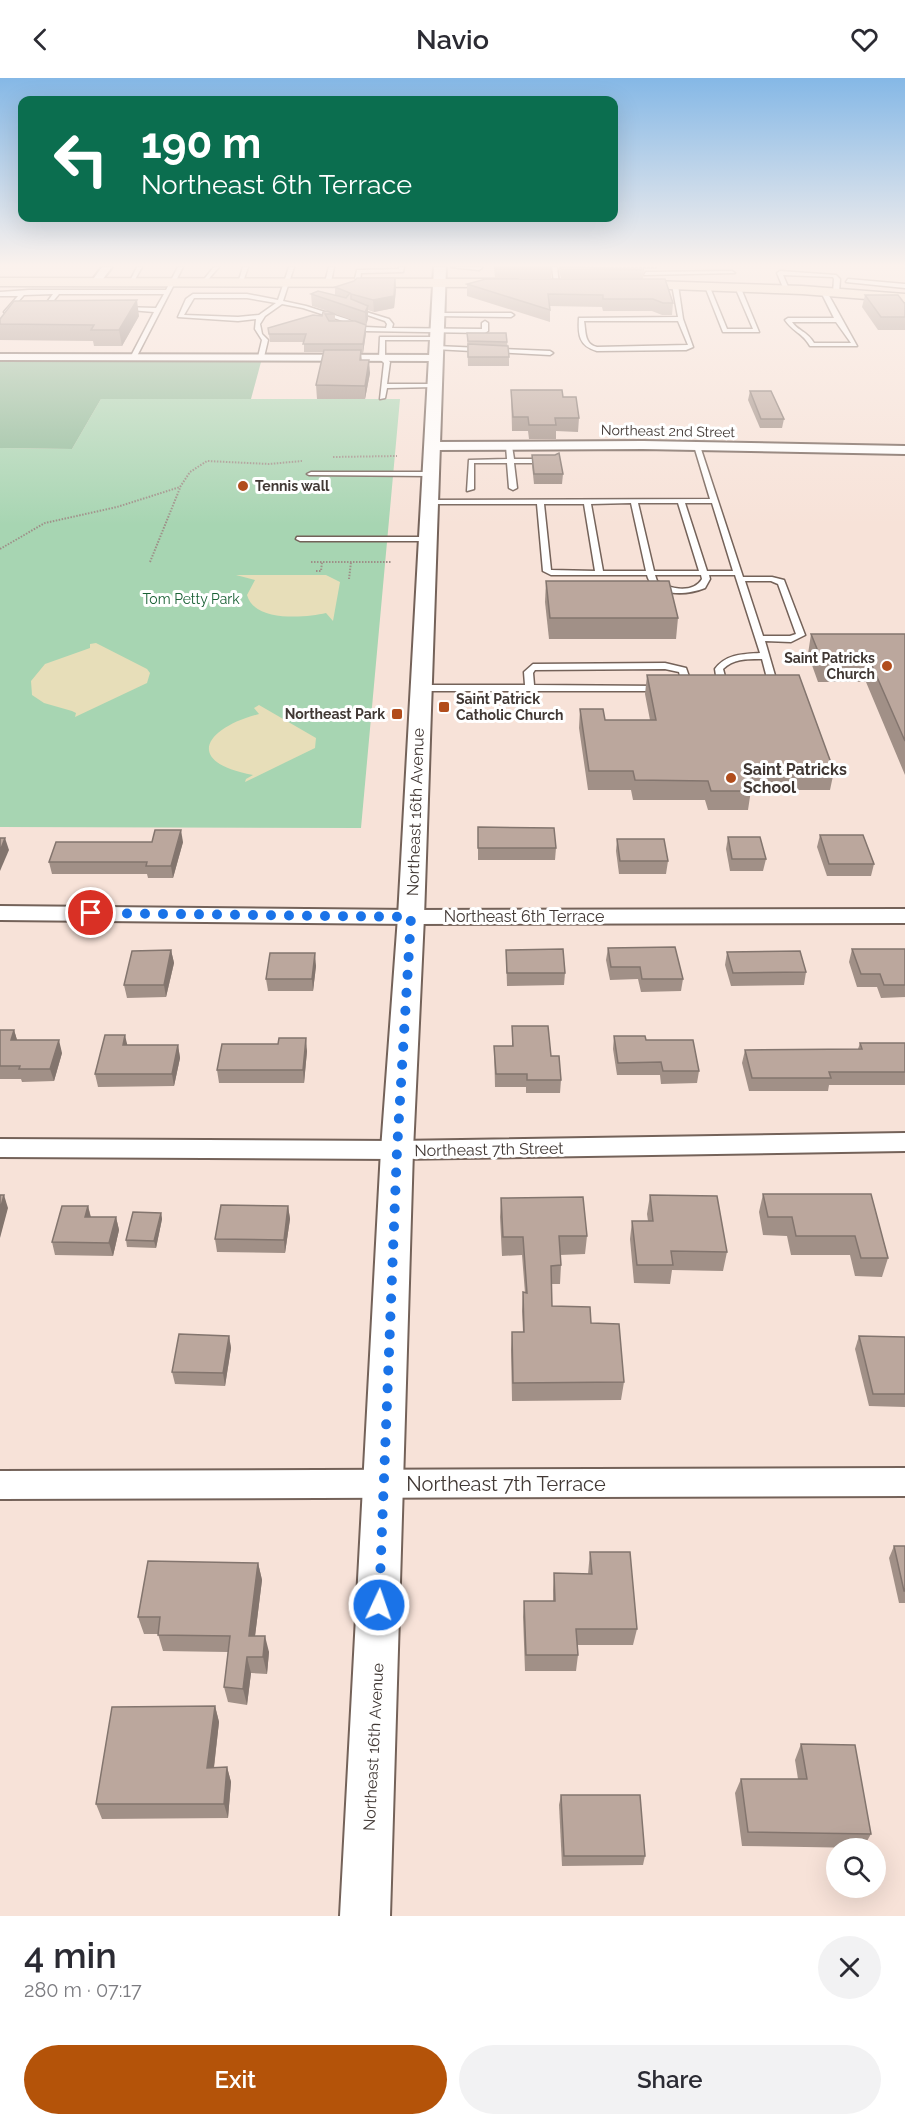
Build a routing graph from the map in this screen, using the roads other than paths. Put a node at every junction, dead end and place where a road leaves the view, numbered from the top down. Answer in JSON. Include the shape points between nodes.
{"nodes":[{"id":1,"x":136,"y":353,"type":"edge"},
{"id":2,"x":262,"y":353,"type":"edge"},
{"id":3,"x":382,"y":353,"type":"edge"},
{"id":4,"x":396,"y":353,"type":"edge"},
{"id":5,"x":436,"y":353,"type":"edge"},
{"id":6,"x":134,"y":356,"type":"junction"},
{"id":7,"x":0,"y":357,"type":"edge"},
{"id":8,"x":261,"y":357,"type":"junction"},
{"id":9,"x":382,"y":358,"type":"junction"},
{"id":10,"x":384,"y":386,"type":"junction"},
{"id":11,"x":434,"y":386,"type":"junction"},
{"id":12,"x":382,"y":398,"type":"dead end"},
{"id":13,"x":509,"y":446,"type":"junction"},
{"id":14,"x":697,"y":446,"type":"junction"},
{"id":15,"x":905,"y":450,"type":"edge"},
{"id":16,"x":510,"y":461,"type":"junction"},
{"id":17,"x":555,"y":461,"type":"edge"},
{"id":18,"x":311,"y":474,"type":"dead end"},
{"id":19,"x":430,"y":474,"type":"junction"},
{"id":20,"x":513,"y":488,"type":"dead end"},
{"id":21,"x":470,"y":489,"type":"dead end"},
{"id":22,"x":587,"y":501,"type":"junction"},
{"id":23,"x":634,"y":501,"type":"junction"},
{"id":24,"x":681,"y":501,"type":"junction"},
{"id":25,"x":716,"y":501,"type":"junction"},
{"id":26,"x":540,"y":502,"type":"junction"},
{"id":27,"x":427,"y":538,"type":"junction"},
{"id":28,"x":300,"y":539,"type":"dead end"},
{"id":29,"x":599,"y":573,"type":"junction"},
{"id":30,"x":650,"y":573,"type":"junction"},
{"id":31,"x":704,"y":573,"type":"junction"},
{"id":32,"x":740,"y":576,"type":"junction"},
{"id":33,"x":760,"y":638,"type":"junction"},
{"id":34,"x":765,"y":656,"type":"junction"},
{"id":35,"x":752,"y":687,"type":"edge"},
{"id":36,"x":421,"y":688,"type":"junction"},
{"id":37,"x":530,"y":688,"type":"junction"},
{"id":38,"x":666,"y":688,"type":"edge"},
{"id":39,"x":677,"y":688,"type":"edge"},
{"id":40,"x":688,"y":688,"type":"junction"},
{"id":41,"x":700,"y":688,"type":"edge"},
{"id":42,"x":711,"y":688,"type":"edge"},
{"id":43,"x":0,"y":913,"type":"edge"},
{"id":44,"x":905,"y":916,"type":"edge"},
{"id":45,"x":411,"y":917,"type":"junction"},
{"id":46,"x":905,"y":1142,"type":"edge"},
{"id":47,"x":0,"y":1148,"type":"edge"},
{"id":48,"x":397,"y":1150,"type":"junction"},
{"id":49,"x":905,"y":1482,"type":"edge"},
{"id":50,"x":0,"y":1485,"type":"edge"},
{"id":51,"x":385,"y":1485,"type":"junction"},
{"id":52,"x":365,"y":1916,"type":"edge"}],
"edges":[{"from":1,"to":6,"type":"lane"},
{"from":2,"to":8,"type":"lane"},
{"from":3,"to":9,"type":"lane"},
{"from":4,"to":9,"type":"street"},
{"from":5,"to":11,"type":"street","name":"Northeast 16th Avenue"},
{"from":6,"to":7,"type":"street"},
{"from":6,"to":8,"type":"street"},
{"from":8,"to":9,"type":"street"},
{"from":9,"to":10,"type":"lane","via":[[387,362]]},
{"from":10,"to":11,"type":"lane"},
{"from":10,"to":12,"type":"lane"},
{"from":11,"to":19,"type":"street","name":"Northeast 16th Avenue"},
{"from":13,"to":14,"type":"street","name":"Northeast 2nd Street"},
{"from":13,"to":16,"type":"lane"},
{"from":13,"to":19,"type":"street","name":"Northeast 2nd Street"},
{"from":14,"to":15,"type":"street","name":"Northeast 2nd Street"},
{"from":14,"to":25,"type":"lane"},
{"from":16,"to":17,"type":"lane"},
{"from":16,"to":20,"type":"lane"},
{"from":16,"to":21,"type":"lane","via":[[471,461]]},
{"from":18,"to":19,"type":"lane"},
{"from":19,"to":26,"type":"lane"},
{"from":19,"to":27,"type":"street","name":"Northeast 16th Avenue"},
{"from":22,"to":23,"type":"lane"},
{"from":22,"to":26,"type":"lane"},
{"from":22,"to":29,"type":"lane"},
{"from":23,"to":24,"type":"lane"},
{"from":23,"to":30,"type":"lane"},
{"from":24,"to":25,"type":"lane"},
{"from":24,"to":31,"type":"lane"},
{"from":25,"to":32,"type":"lane"},
{"from":26,"to":29,"type":"lane","via":[[547,571]]},
{"from":27,"to":28,"type":"lane"},
{"from":27,"to":36,"type":"street","name":"Northeast 16th Avenue"},
{"from":29,"to":30,"type":"lane"},
{"from":30,"to":31,"type":"lane"},
{"from":30,"to":31,"type":"lane","via":[[661,588],[685,590],[702,586]]},
{"from":31,"to":32,"type":"lane"},
{"from":32,"to":33,"type":"lane"},
{"from":32,"to":33,"type":"lane","via":[[782,582],[801,635],[790,639]]},
{"from":33,"to":34,"type":"lane"},
{"from":34,"to":35,"type":"lane","via":[[772,679],[766,685]]},
{"from":34,"to":42,"type":"lane","via":[[724,663],[719,669],[728,688]]},
{"from":36,"to":37,"type":"lane"},
{"from":36,"to":45,"type":"street","name":"Northeast 16th Avenue"},
{"from":37,"to":38,"type":"lane"},
{"from":37,"to":40,"type":"lane","via":[[528,672],[533,667],[664,666],[683,670]]},
{"from":39,"to":40,"type":"lane"},
{"from":40,"to":41,"type":"lane"},
{"from":43,"to":45,"type":"street","name":"Northeast 6th Terrace"},
{"from":44,"to":45,"type":"street","name":"Northeast 6th Terrace"},
{"from":45,"to":48,"type":"street","name":"Northeast 16th Avenue"},
{"from":46,"to":48,"type":"street","name":"Northeast 7th Street"},
{"from":47,"to":48,"type":"street","name":"Northeast 7th Street"},
{"from":48,"to":51,"type":"street","name":"Northeast 16th Avenue"},
{"from":49,"to":51,"type":"street","name":"Northeast 7th Terrace"},
{"from":50,"to":51,"type":"street","name":"Northeast 7th Terrace"},
{"from":51,"to":52,"type":"street","name":"Northeast 16th Avenue"}]}
